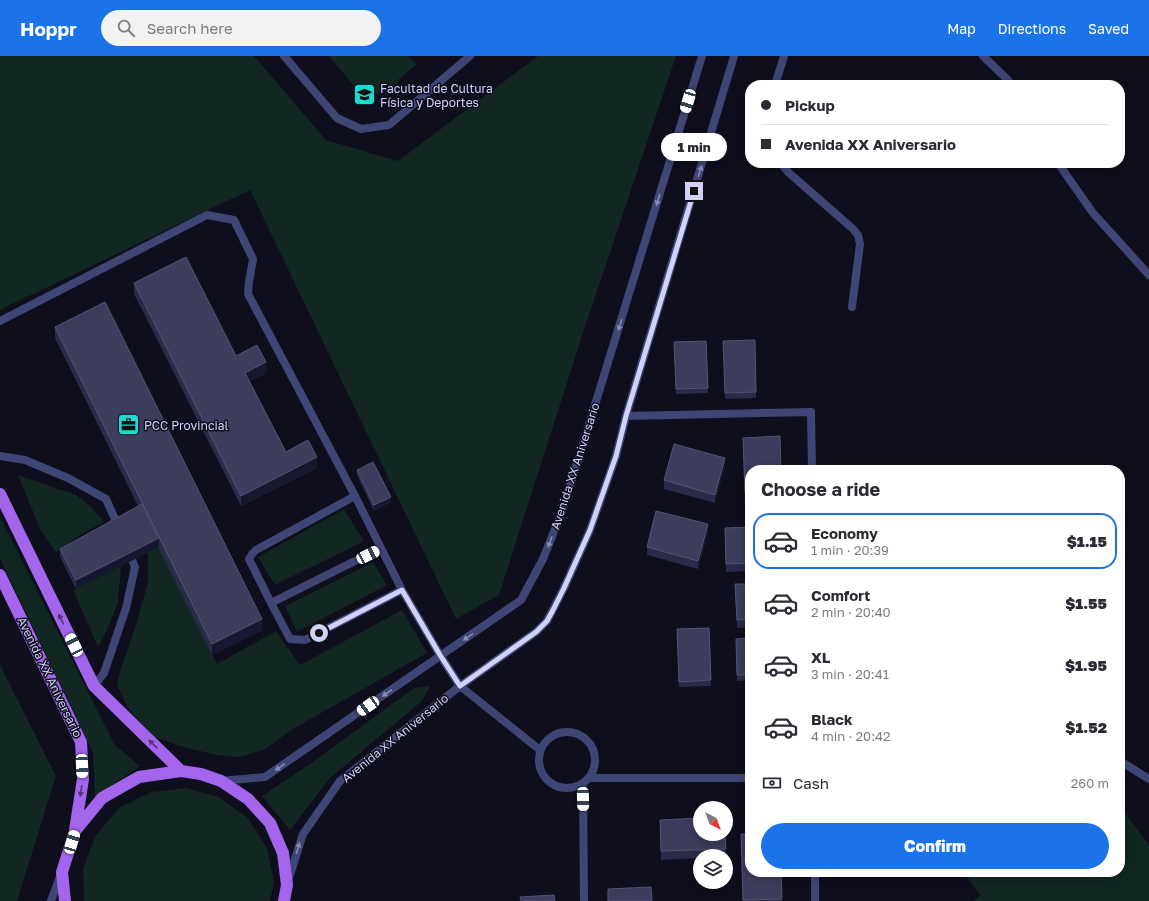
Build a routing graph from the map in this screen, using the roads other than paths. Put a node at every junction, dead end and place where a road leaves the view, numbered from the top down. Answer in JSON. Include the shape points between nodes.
{"nodes":[{"id":1,"x":284,"y":56,"type":"edge"},
{"id":2,"x":470,"y":56,"type":"edge"},
{"id":3,"x":702,"y":56,"type":"edge"},
{"id":4,"x":734,"y":56,"type":"edge"},
{"id":5,"x":784,"y":56,"type":"edge"},
{"id":6,"x":983,"y":56,"type":"edge"},
{"id":7,"x":777,"y":80,"type":"edge"},
{"id":8,"x":1008,"y":80,"type":"edge"},
{"id":9,"x":785,"y":168,"type":"edge"},
{"id":10,"x":1062,"y":168,"type":"edge"},
{"id":11,"x":1149,"y":275,"type":"edge"},
{"id":12,"x":852,"y":307,"type":"dead end"},
{"id":13,"x":0,"y":321,"type":"edge"},
{"id":14,"x":626,"y":416,"type":"junction"},
{"id":15,"x":0,"y":456,"type":"edge"},
{"id":16,"x":812,"y":465,"type":"edge"},
{"id":17,"x":0,"y":494,"type":"edge"},
{"id":18,"x":355,"y":496,"type":"junction"},
{"id":19,"x":381,"y":548,"type":"junction"},
{"id":20,"x":0,"y":575,"type":"edge"},
{"id":21,"x":402,"y":590,"type":"junction"},
{"id":22,"x":271,"y":603,"type":"junction"},
{"id":23,"x":440,"y":655,"type":"junction"},
{"id":24,"x":94,"y":686,"type":"junction"},
{"id":25,"x":460,"y":686,"type":"junction"},
{"id":26,"x":540,"y":750,"type":"junction"},
{"id":27,"x":1125,"y":764,"type":"edge"},
{"id":28,"x":181,"y":771,"type":"junction"},
{"id":29,"x":590,"y":778,"type":"junction"},
{"id":30,"x":745,"y":778,"type":"edge"},
{"id":31,"x":1149,"y":779,"type":"edge"},
{"id":32,"x":221,"y":781,"type":"junction"},
{"id":33,"x":583,"y":784,"type":"junction"},
{"id":34,"x":75,"y":831,"type":"junction"},
{"id":35,"x":65,"y":864,"type":"junction"},
{"id":36,"x":815,"y":877,"type":"edge"},
{"id":37,"x":287,"y":886,"type":"junction"},
{"id":38,"x":51,"y":901,"type":"edge"},
{"id":39,"x":65,"y":901,"type":"edge"},
{"id":40,"x":284,"y":901,"type":"edge"},
{"id":41,"x":584,"y":901,"type":"edge"},
{"id":42,"x":815,"y":901,"type":"edge"}],
"edges":[{"from":1,"to":2,"type":"street","via":[[337,118],[361,130],[390,125]]},
{"from":3,"to":23,"type":"street","name":"Avenida XX Aniversario","one_way":true,"via":[[563,509],[543,559],[521,600]]},
{"from":14,"to":4,"type":"street","name":"Avenida XX Aniversario","one_way":true},
{"from":5,"to":7,"type":"street"},
{"from":6,"to":8,"type":"street"},
{"from":9,"to":12,"type":"street","via":[[858,235],[860,244]]},
{"from":10,"to":11,"type":"street","via":[[1093,213]]},
{"from":13,"to":18,"type":"street","via":[[207,215],[234,220],[254,259],[248,294]]},
{"from":14,"to":16,"type":"street","via":[[811,412]]},
{"from":14,"to":25,"type":"street","name":"Avenida XX Aniversario","via":[[616,456],[590,530],[547,621],[536,632]]},
{"from":15,"to":24,"type":"street","via":[[25,460],[68,478],[106,499],[135,567],[126,608],[104,672]]},
{"from":24,"to":17,"type":"main road","one_way":true},
{"from":18,"to":19,"type":"street"},
{"from":18,"to":22,"type":"street","via":[[252,554],[249,559]]},
{"from":19,"to":21,"type":"street"},
{"from":19,"to":22,"type":"street"},
{"from":20,"to":34,"type":"main road","name":"Avenida XX Aniversario","one_way":true,"via":[[81,742],[83,779]]},
{"from":21,"to":22,"type":"street","via":[[305,640],[290,639]]},
{"from":21,"to":23,"type":"street"},
{"from":23,"to":25,"type":"street"},
{"from":23,"to":32,"type":"street","name":"Avenida XX Aniversario","one_way":true,"via":[[265,777]]},
{"from":28,"to":24,"type":"main road","one_way":true},
{"from":25,"to":26,"type":"street"},
{"from":37,"to":25,"type":"street","name":"Avenida XX Aniversario","one_way":true,"via":[[303,834],[340,781]]},
{"from":26,"to":29,"type":"street","via":[[545,742],[559,733],[577,734],[590,744],[594,752],[596,760]]},
{"from":26,"to":33,"type":"street","via":[[539,767],[548,782],[565,789]]},
{"from":27,"to":31,"type":"street"},
{"from":28,"to":32,"type":"main road","name":"Avenida XX Aniversario"},
{"from":28,"to":34,"type":"main road","name":"Avenida XX Aniversario","via":[[139,777],[108,794]]},
{"from":29,"to":30,"type":"street"},
{"from":29,"to":33,"type":"street"},
{"from":32,"to":37,"type":"main road","name":"Avenida XX Aniversario","via":[[248,799],[270,823],[283,853]]},
{"from":33,"to":41,"type":"street"},
{"from":34,"to":35,"type":"main road","name":"Avenida XX Aniversario"},
{"from":35,"to":38,"type":"street"},
{"from":35,"to":39,"type":"main road","name":"Avenida XX Aniversario","via":[[62,872]]},
{"from":36,"to":42,"type":"street"},
{"from":37,"to":40,"type":"main road","name":"Avenida XX Aniversario"}]}
